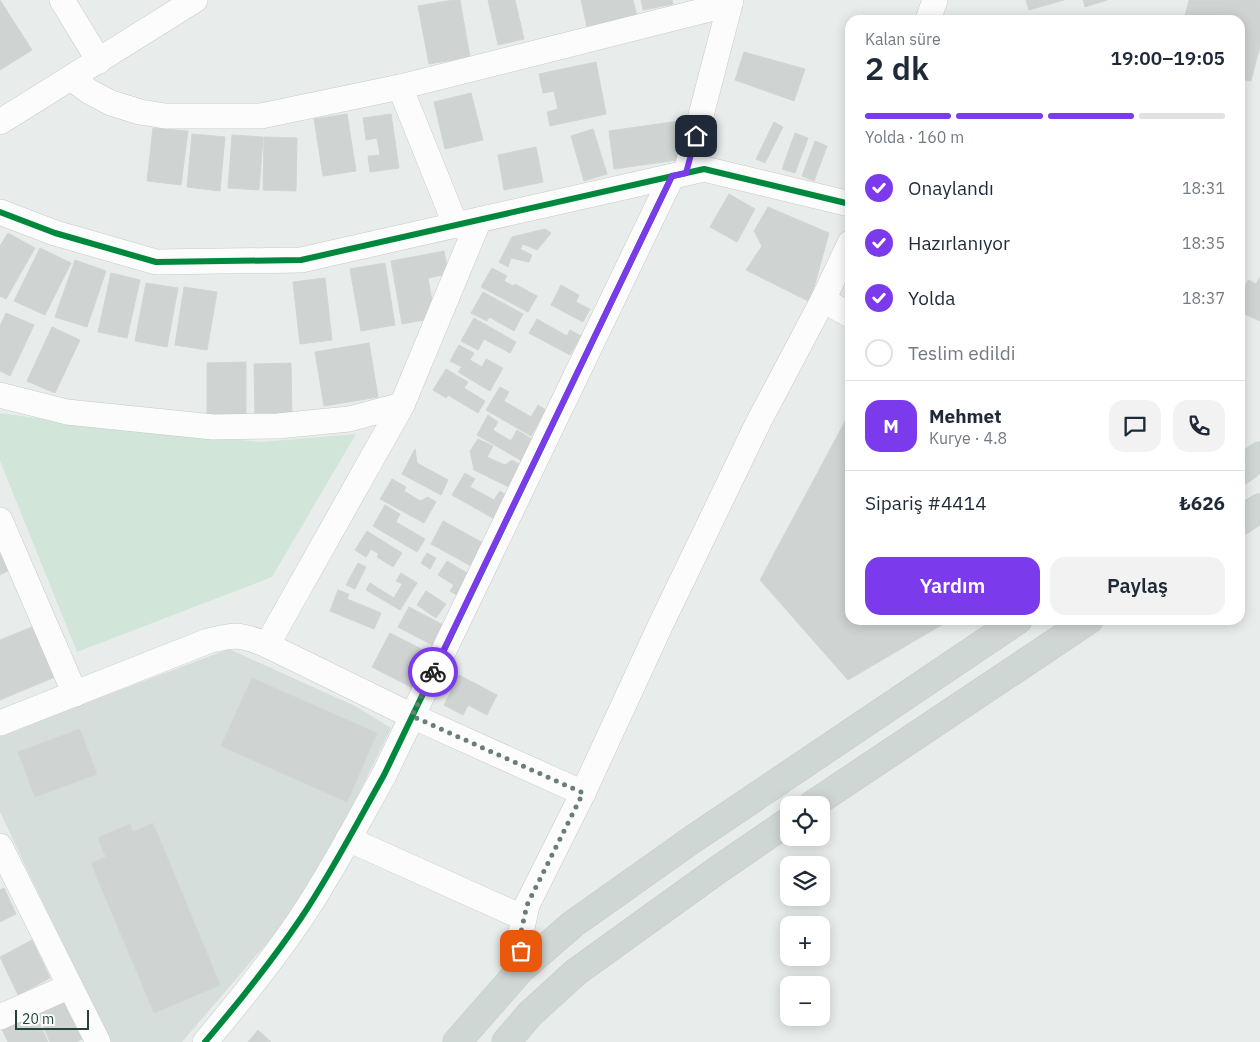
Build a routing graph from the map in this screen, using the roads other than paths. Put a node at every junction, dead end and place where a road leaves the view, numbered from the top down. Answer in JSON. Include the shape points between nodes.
{"nodes":[{"id":1,"x":62,"y":0,"type":"edge"},
{"id":2,"x":195,"y":0,"type":"edge"},
{"id":3,"x":934,"y":0,"type":"edge"},
{"id":4,"x":731,"y":2,"type":"edge"},
{"id":5,"x":930,"y":15,"type":"edge"},
{"id":6,"x":98,"y":61,"type":"junction"},
{"id":7,"x":71,"y":78,"type":"junction"},
{"id":8,"x":400,"y":87,"type":"junction"},
{"id":9,"x":0,"y":122,"type":"edge"},
{"id":10,"x":679,"y":175,"type":"junction"},
{"id":11,"x":845,"y":203,"type":"edge"},
{"id":12,"x":0,"y":212,"type":"edge"},
{"id":13,"x":468,"y":223,"type":"junction"},
{"id":14,"x":845,"y":254,"type":"edge"},
{"id":15,"x":823,"y":300,"type":"junction"},
{"id":16,"x":845,"y":311,"type":"edge"},
{"id":17,"x":0,"y":395,"type":"edge"},
{"id":18,"x":402,"y":405,"type":"junction"},
{"id":19,"x":1260,"y":456,"type":"edge"},
{"id":20,"x":1245,"y":467,"type":"edge"},
{"id":21,"x":1260,"y":508,"type":"edge"},
{"id":22,"x":1245,"y":518,"type":"edge"},
{"id":23,"x":0,"y":520,"type":"edge"},
{"id":24,"x":1011,"y":625,"type":"edge"},
{"id":25,"x":1081,"y":625,"type":"edge"},
{"id":26,"x":267,"y":645,"type":"junction"},
{"id":27,"x":74,"y":694,"type":"junction"},
{"id":28,"x":412,"y":716,"type":"junction"},
{"id":29,"x":0,"y":723,"type":"edge"},
{"id":30,"x":583,"y":793,"type":"junction"},
{"id":31,"x":825,"y":796,"type":"edge"},
{"id":32,"x":780,"y":827,"type":"edge"},
{"id":33,"x":348,"y":839,"type":"junction"},
{"id":34,"x":0,"y":846,"type":"edge"},
{"id":35,"x":524,"y":918,"type":"junction"},
{"id":36,"x":520,"y":970,"type":"junction"},
{"id":37,"x":70,"y":986,"type":"junction"},
{"id":38,"x":0,"y":1016,"type":"edge"},
{"id":39,"x":98,"y":1042,"type":"edge"},
{"id":40,"x":205,"y":1042,"type":"edge"},
{"id":41,"x":457,"y":1042,"type":"edge"},
{"id":42,"x":506,"y":1042,"type":"edge"}],
"edges":[{"from":1,"to":6,"type":"street"},
{"from":2,"to":6,"type":"street"},
{"from":3,"to":5,"type":"street"},
{"from":4,"to":8,"type":"street"},
{"from":4,"to":10,"type":"street"},
{"from":6,"to":7,"type":"street"},
{"from":7,"to":8,"type":"street","via":[[111,103],[165,116],[261,116]]},
{"from":7,"to":9,"type":"street"},
{"from":8,"to":13,"type":"street"},
{"from":10,"to":11,"type":"street","via":[[704,169]]},
{"from":10,"to":13,"type":"street"},
{"from":10,"to":28,"type":"street"},
{"from":12,"to":13,"type":"street","via":[[54,234],[156,262],[301,260]]},
{"from":13,"to":18,"type":"street"},
{"from":14,"to":15,"type":"street"},
{"from":15,"to":16,"type":"street"},
{"from":15,"to":30,"type":"street","via":[[758,424]]},
{"from":17,"to":18,"type":"street","via":[[68,412],[214,427],[278,426],[349,419]]},
{"from":18,"to":26,"type":"street"},
{"from":19,"to":20,"type":"main road"},
{"from":21,"to":22,"type":"main road"},
{"from":23,"to":27,"type":"street"},
{"from":24,"to":36,"type":"main road","via":[[693,839],[573,924]]},
{"from":25,"to":31,"type":"main road"},
{"from":26,"to":27,"type":"street","via":[[246,636],[208,641]]},
{"from":26,"to":28,"type":"street"},
{"from":27,"to":29,"type":"street"},
{"from":28,"to":30,"type":"street"},
{"from":28,"to":33,"type":"street"},
{"from":30,"to":35,"type":"street","via":[[527,905]]},
{"from":32,"to":42,"type":"main road","via":[[576,972],[530,1014]]},
{"from":33,"to":35,"type":"street"},
{"from":33,"to":40,"type":"street","via":[[302,917],[257,981]]},
{"from":34,"to":37,"type":"street"},
{"from":35,"to":36,"type":"street"},
{"from":36,"to":41,"type":"main road"},
{"from":37,"to":38,"type":"street"},
{"from":37,"to":39,"type":"street"}]}
